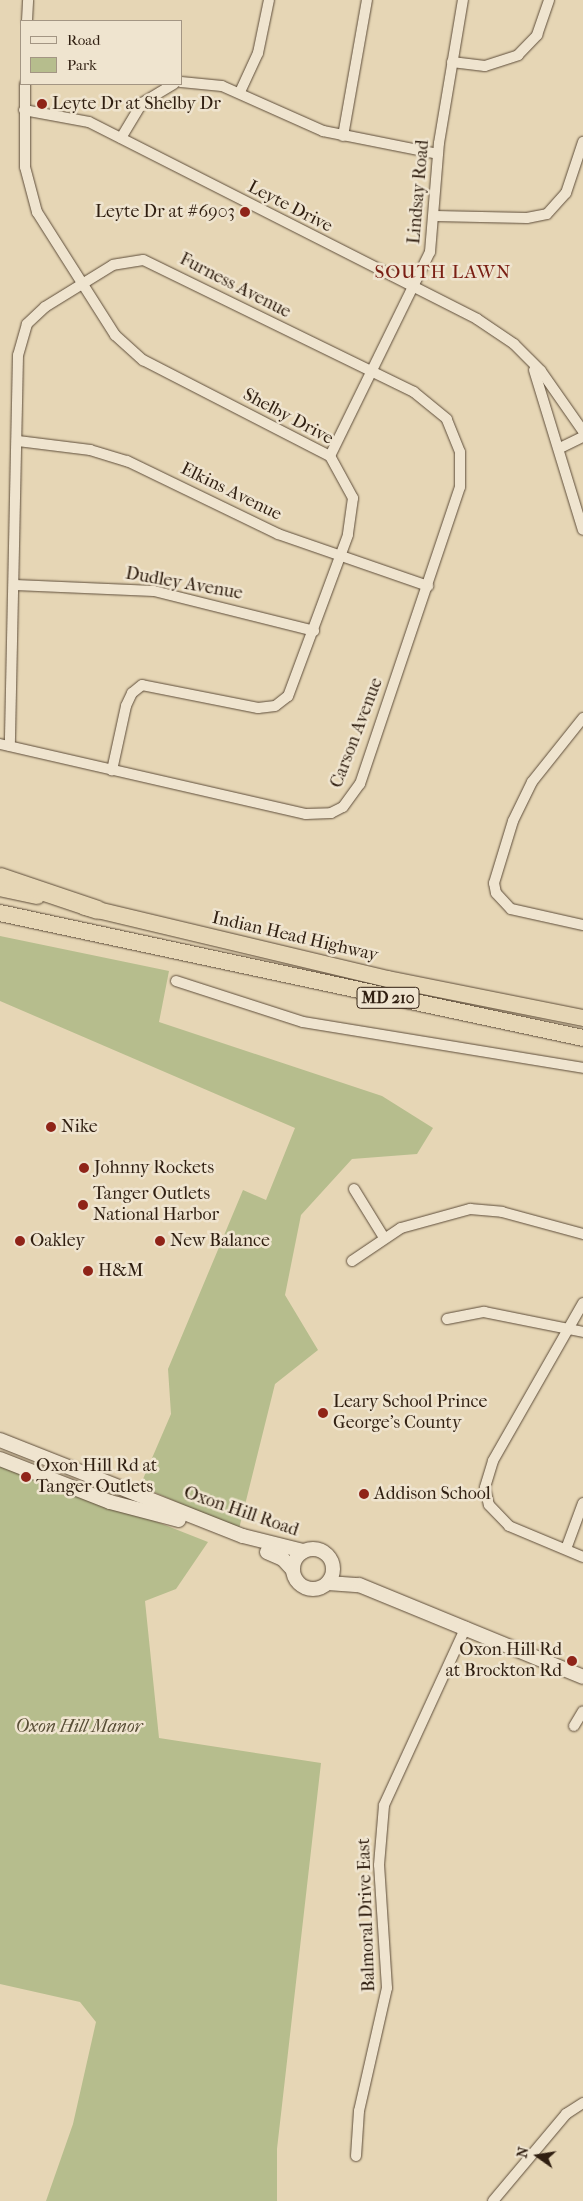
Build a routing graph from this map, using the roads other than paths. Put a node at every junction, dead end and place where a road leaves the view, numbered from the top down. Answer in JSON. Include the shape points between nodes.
{"nodes":[{"id":1,"x":28,"y":0,"type":"edge"},
{"id":2,"x":269,"y":0,"type":"edge"},
{"id":3,"x":367,"y":0,"type":"edge"},
{"id":4,"x":462,"y":0,"type":"edge"},
{"id":5,"x":549,"y":0,"type":"edge"},
{"id":6,"x":27,"y":20,"type":"edge"},
{"id":7,"x":452,"y":62,"type":"junction"},
{"id":8,"x":182,"y":82,"type":"edge"},
{"id":9,"x":25,"y":85,"type":"edge"},
{"id":10,"x":172,"y":85,"type":"edge"},
{"id":11,"x":240,"y":92,"type":"junction"},
{"id":12,"x":24,"y":110,"type":"junction"},
{"id":13,"x":343,"y":136,"type":"junction"},
{"id":14,"x":121,"y":138,"type":"junction"},
{"id":15,"x":583,"y":143,"type":"edge"},
{"id":16,"x":438,"y":154,"type":"junction"},
{"id":17,"x":435,"y":216,"type":"junction"},
{"id":18,"x":82,"y":282,"type":"junction"},
{"id":19,"x":416,"y":288,"type":"junction"},
{"id":20,"x":530,"y":360,"type":"junction"},
{"id":21,"x":372,"y":372,"type":"junction"},
{"id":22,"x":583,"y":431,"type":"edge"},
{"id":23,"x":583,"y":437,"type":"edge"},
{"id":24,"x":18,"y":441,"type":"junction"},
{"id":25,"x":560,"y":448,"type":"junction"},
{"id":26,"x":330,"y":456,"type":"junction"},
{"id":27,"x":583,"y":530,"type":"edge"},
{"id":28,"x":341,"y":555,"type":"junction"},
{"id":29,"x":15,"y":585,"type":"junction"},
{"id":30,"x":428,"y":586,"type":"junction"},
{"id":31,"x":314,"y":631,"type":"junction"},
{"id":32,"x":583,"y":718,"type":"edge"},
{"id":33,"x":5,"y":745,"type":"edge"},
{"id":34,"x":112,"y":770,"type":"junction"},
{"id":35,"x":0,"y":876,"type":"edge"},
{"id":36,"x":0,"y":888,"type":"edge"},
{"id":37,"x":98,"y":910,"type":"junction"},
{"id":38,"x":0,"y":913,"type":"edge"},
{"id":39,"x":583,"y":925,"type":"edge"},
{"id":40,"x":176,"y":981,"type":"dead end"},
{"id":41,"x":583,"y":1018,"type":"edge"},
{"id":42,"x":583,"y":1038,"type":"edge"},
{"id":43,"x":583,"y":1068,"type":"edge"},
{"id":44,"x":354,"y":1189,"type":"dead end"},
{"id":45,"x":583,"y":1234,"type":"edge"},
{"id":46,"x":383,"y":1236,"type":"junction"},
{"id":47,"x":352,"y":1261,"type":"dead end"},
{"id":48,"x":583,"y":1303,"type":"edge"},
{"id":49,"x":447,"y":1319,"type":"dead end"},
{"id":50,"x":570,"y":1329,"type":"junction"},
{"id":51,"x":583,"y":1332,"type":"edge"},
{"id":52,"x":0,"y":1440,"type":"edge"},
{"id":53,"x":0,"y":1459,"type":"edge"},
{"id":54,"x":583,"y":1503,"type":"edge"},
{"id":55,"x":566,"y":1549,"type":"junction"},
{"id":56,"x":302,"y":1551,"type":"junction"},
{"id":57,"x":583,"y":1556,"type":"edge"},
{"id":58,"x":333,"y":1566,"type":"junction"},
{"id":59,"x":292,"y":1570,"type":"junction"},
{"id":60,"x":328,"y":1583,"type":"junction"},
{"id":61,"x":359,"y":1585,"type":"junction"},
{"id":62,"x":466,"y":1627,"type":"junction"},
{"id":63,"x":583,"y":1677,"type":"edge"},
{"id":64,"x":583,"y":1711,"type":"edge"},
{"id":65,"x":574,"y":1726,"type":"dead end"},
{"id":66,"x":583,"y":2103,"type":"edge"},
{"id":67,"x":356,"y":2156,"type":"dead end"},
{"id":68,"x":493,"y":2201,"type":"edge"}],
"edges":[{"from":1,"to":6,"type":"street"},
{"from":2,"to":11,"type":"street","via":[[258,53]]},
{"from":3,"to":13,"type":"street"},
{"from":4,"to":7,"type":"street","name":"Lindsay Road"},
{"from":5,"to":7,"type":"street","via":[[536,35],[518,55],[492,66]]},
{"from":7,"to":16,"type":"street","name":"Lindsay Road"},
{"from":8,"to":11,"type":"street","via":[[212,83]]},
{"from":9,"to":12,"type":"street","name":"Shelby Drive"},
{"from":10,"to":14,"type":"street","via":[[142,103]]},
{"from":11,"to":13,"type":"street","via":[[309,126]]},
{"from":12,"to":14,"type":"street","name":"Leyte Drive","via":[[79,118]]},
{"from":12,"to":18,"type":"street","name":"Shelby Drive","via":[[25,167],[34,206]]},
{"from":13,"to":16,"type":"street"},
{"from":14,"to":19,"type":"street","name":"Leyte Drive"},
{"from":15,"to":17,"type":"street","via":[[566,193],[547,214],[527,218]]},
{"from":16,"to":17,"type":"street","name":"Lindsay Road"},
{"from":17,"to":19,"type":"street","name":"Lindsay Road","via":[[430,252]]},
{"from":18,"to":21,"type":"street","name":"Furness Avenue","via":[[126,260],[149,262]]},
{"from":18,"to":24,"type":"street","name":"Furness Avenue","via":[[32,316],[24,328],[18,355]]},
{"from":18,"to":26,"type":"street","name":"Shelby Drive","via":[[109,327],[136,357]]},
{"from":19,"to":20,"type":"street","name":"Leyte Drive","via":[[492,328]]},
{"from":19,"to":21,"type":"street","name":"Lindsay Road"},
{"from":20,"to":22,"type":"street","name":"Leyte Drive"},
{"from":20,"to":25,"type":"street","name":"Leyte Drive","via":[[544,390]]},
{"from":21,"to":26,"type":"street","name":"Lindsay Road"},
{"from":21,"to":30,"type":"street","name":"Carson Avenue","via":[[414,392],[438,410],[459,448],[460,488]]},
{"from":23,"to":25,"type":"street"},
{"from":24,"to":28,"type":"street","name":"Elkins Avenue","via":[[90,450],[127,461],[278,534]]},
{"from":24,"to":29,"type":"street","name":"Furness Avenue"},
{"from":25,"to":27,"type":"street","name":"Leyte Drive"},
{"from":26,"to":28,"type":"street","name":"Shelby Drive","via":[[353,498],[352,522]]},
{"from":28,"to":30,"type":"street","name":"Elkins Avenue"},
{"from":28,"to":31,"type":"street","name":"Shelby Drive"},
{"from":29,"to":31,"type":"street","name":"Dudley Avenue","via":[[154,592]]},
{"from":29,"to":33,"type":"street","name":"Furness Avenue"},
{"from":30,"to":34,"type":"street","name":"Carson Avenue","via":[[360,784],[339,809],[306,814]]},
{"from":31,"to":34,"type":"street","name":"Shelby Drive","via":[[292,692],[275,706],[250,707],[156,684],[142,685],[126,706]]},
{"from":32,"to":39,"type":"street","via":[[532,782],[494,875],[496,893],[510,909]]},
{"from":33,"to":34,"type":"street","name":"Carson Avenue"},
{"from":35,"to":37,"type":"highway"},
{"from":36,"to":37,"type":"highway","name":"Indian Head Highway","number":"MD 210"},
{"from":37,"to":41,"type":"highway","name":"Indian Head Highway","number":"MD 210","via":[[379,977]]},
{"from":38,"to":42,"type":"highway","number":"MD 210"},
{"from":40,"to":43,"type":"street","via":[[302,1022]]},
{"from":44,"to":46,"type":"street"},
{"from":45,"to":46,"type":"street","via":[[502,1212],[470,1209],[416,1222]]},
{"from":46,"to":47,"type":"street"},
{"from":48,"to":50,"type":"street"},
{"from":49,"to":50,"type":"street","via":[[484,1312]]},
{"from":50,"to":51,"type":"street"},
{"from":50,"to":55,"type":"street","via":[[493,1461],[484,1488],[489,1505],[503,1522]]},
{"from":52,"to":56,"type":"main road","name":"Oxon Hill Road","via":[[243,1536]]},
{"from":53,"to":59,"type":"main road","name":"Oxon Hill Road","via":[[110,1502],[174,1518],[274,1554]]},
{"from":54,"to":55,"type":"street"},
{"from":55,"to":57,"type":"street"},
{"from":56,"to":58,"type":"main road","via":[[325,1552]]},
{"from":56,"to":59,"type":"main road"},
{"from":58,"to":60,"type":"main road"},
{"from":58,"to":61,"type":"main road"},
{"from":59,"to":60,"type":"main road","via":[[295,1579],[311,1589]]},
{"from":60,"to":61,"type":"main road"},
{"from":61,"to":62,"type":"main road"},
{"from":62,"to":63,"type":"main road"},
{"from":62,"to":67,"type":"street","name":"Balmoral Drive East","via":[[384,1805],[379,1865],[387,1988],[359,2111]]},
{"from":64,"to":65,"type":"street"},
{"from":66,"to":68,"type":"street","via":[[566,2114]]}]}
